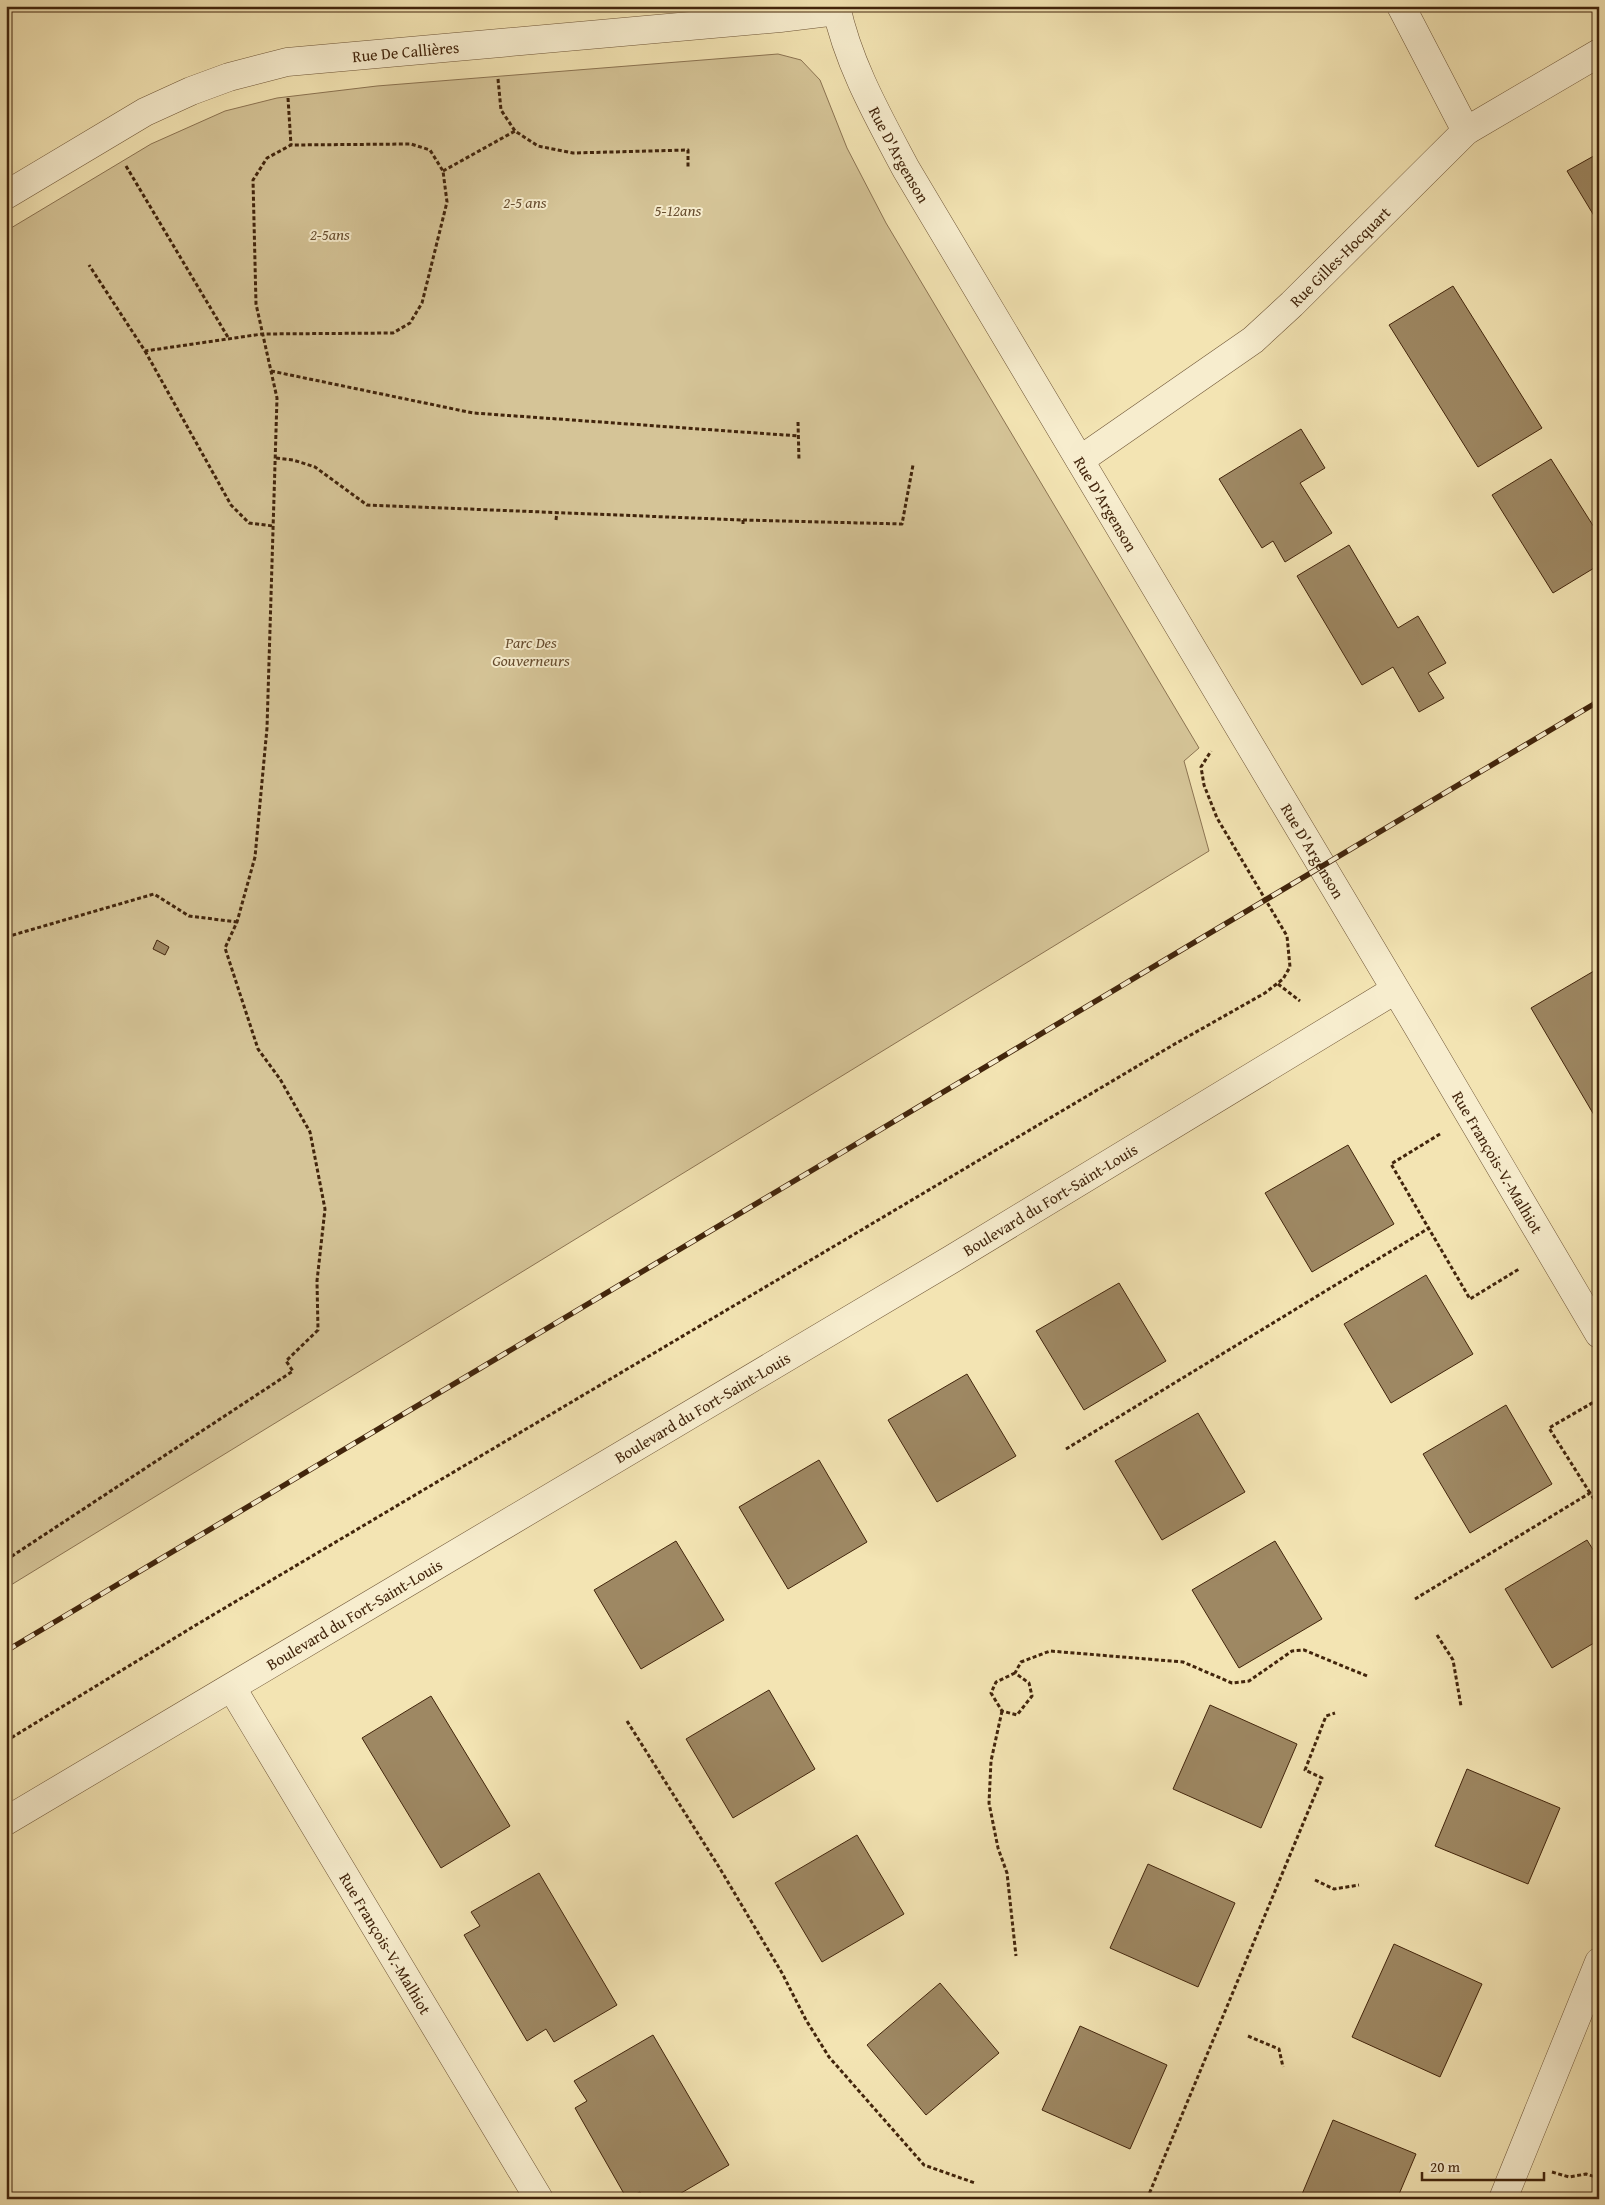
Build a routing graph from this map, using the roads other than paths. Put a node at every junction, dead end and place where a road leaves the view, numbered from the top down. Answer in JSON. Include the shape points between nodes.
{"nodes":[{"id":1,"x":1401,"y":6,"type":"edge"},
{"id":2,"x":836,"y":9,"type":"edge"},
{"id":3,"x":1599,"y":53,"type":"edge"},
{"id":4,"x":1466,"y":132,"type":"junction"},
{"id":5,"x":6,"y":195,"type":"edge"},
{"id":6,"x":1080,"y":460,"type":"junction"},
{"id":7,"x":1395,"y":990,"type":"junction"},
{"id":8,"x":1599,"y":1334,"type":"edge"},
{"id":9,"x":232,"y":1688,"type":"junction"},
{"id":10,"x":6,"y":1822,"type":"edge"},
{"id":11,"x":1599,"y":1962,"type":"edge"},
{"id":12,"x":538,"y":2199,"type":"edge"},
{"id":13,"x":1502,"y":2199,"type":"edge"}],
"edges":[{"from":1,"to":4,"type":"street"},
{"from":2,"to":5,"type":"street","name":"Rue De Callières","via":[[780,18],[286,62],[229,77],[145,112]]},
{"from":2,"to":6,"type":"street","name":"Rue D'Argenson","via":[[849,50],[906,169]]},
{"from":3,"to":4,"type":"street","name":"Rue Gilles-Hocquart"},
{"from":4,"to":6,"type":"street","name":"Rue Gilles-Hocquart","via":[[1252,340]]},
{"from":6,"to":7,"type":"street","name":"Rue D'Argenson"},
{"from":7,"to":8,"type":"street","name":"Rue François-V.-Malhiot"},
{"from":7,"to":9,"type":"street","name":"Boulevard du Fort-Saint-Louis"},
{"from":9,"to":10,"type":"street","name":"Boulevard du Fort-Saint-Louis"},
{"from":9,"to":12,"type":"street","name":"Rue François-V.-Malhiot"},
{"from":11,"to":13,"type":"street"}]}
